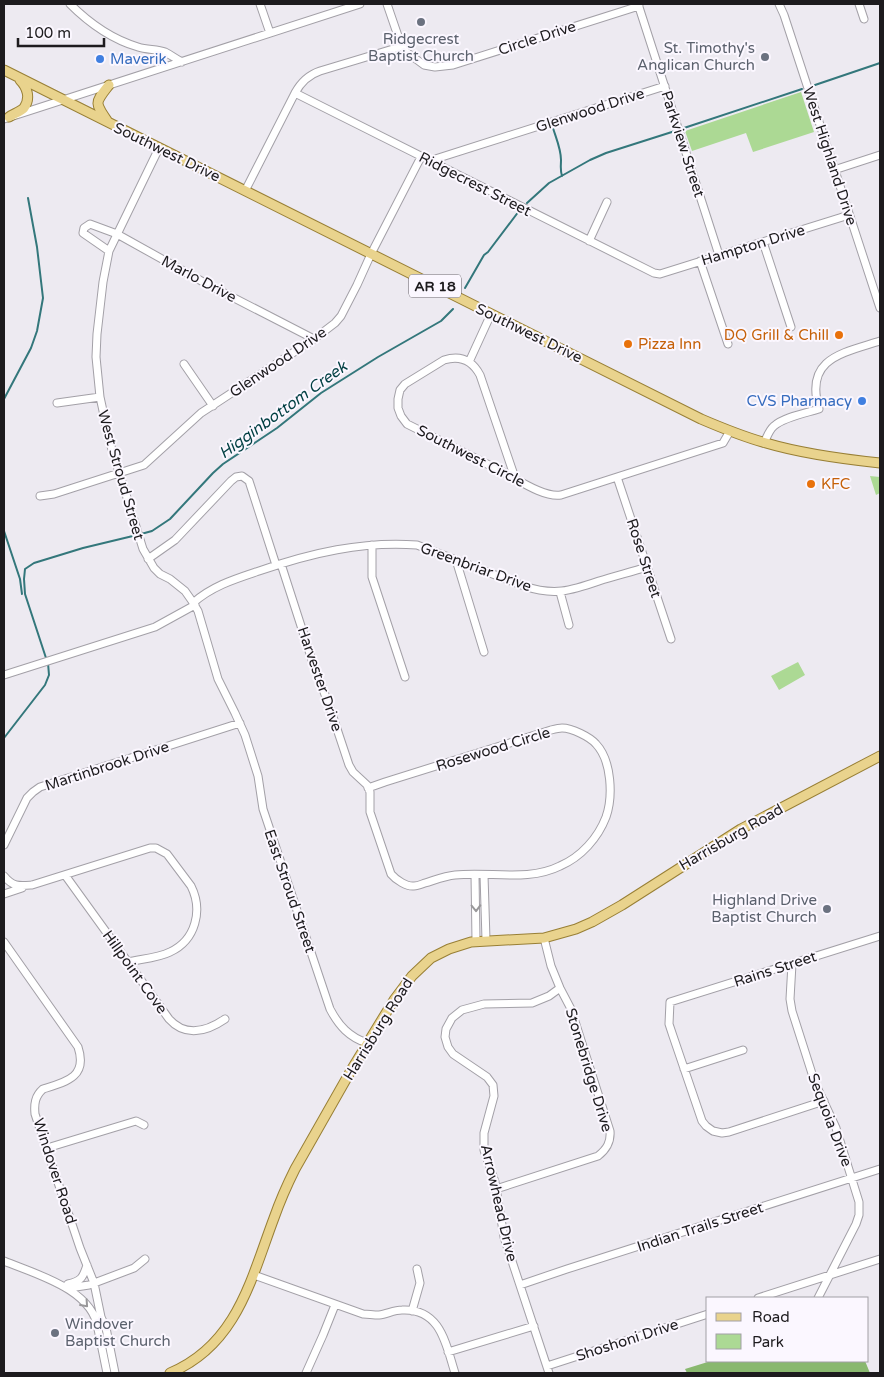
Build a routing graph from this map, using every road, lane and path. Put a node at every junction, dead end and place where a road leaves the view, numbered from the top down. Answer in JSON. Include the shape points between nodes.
{"nodes":[{"id":1,"x":70,"y":4,"type":"edge"},
{"id":2,"x":260,"y":4,"type":"edge"},
{"id":3,"x":358,"y":4,"type":"edge"},
{"id":4,"x":387,"y":4,"type":"edge"},
{"id":5,"x":779,"y":4,"type":"edge"},
{"id":6,"x":860,"y":4,"type":"edge"},
{"id":7,"x":638,"y":5,"type":"edge"},
{"id":8,"x":864,"y":19,"type":"dead end"},
{"id":9,"x":270,"y":34,"type":"junction"},
{"id":10,"x":403,"y":46,"type":"junction"},
{"id":11,"x":182,"y":62,"type":"junction"},
{"id":12,"x":4,"y":70,"type":"edge"},
{"id":13,"x":16,"y":76,"type":"junction"},
{"id":14,"x":109,"y":85,"type":"junction"},
{"id":15,"x":665,"y":86,"type":"junction"},
{"id":16,"x":295,"y":93,"type":"junction"},
{"id":17,"x":63,"y":100,"type":"junction"},
{"id":18,"x":6,"y":118,"type":"edge"},
{"id":19,"x":110,"y":124,"type":"junction"},
{"id":20,"x":159,"y":148,"type":"junction"},
{"id":21,"x":880,"y":156,"type":"edge"},
{"id":22,"x":422,"y":157,"type":"junction"},
{"id":23,"x":429,"y":161,"type":"junction"},
{"id":24,"x":834,"y":170,"type":"junction"},
{"id":25,"x":245,"y":191,"type":"junction"},
{"id":26,"x":607,"y":202,"type":"dead end"},
{"id":27,"x":849,"y":215,"type":"junction"},
{"id":28,"x":117,"y":234,"type":"junction"},
{"id":29,"x":590,"y":241,"type":"junction"},
{"id":30,"x":763,"y":242,"type":"junction"},
{"id":31,"x":109,"y":251,"type":"junction"},
{"id":32,"x":371,"y":254,"type":"junction"},
{"id":33,"x":719,"y":255,"type":"junction"},
{"id":34,"x":700,"y":261,"type":"junction"},
{"id":35,"x":656,"y":274,"type":"joint"},
{"id":36,"x":880,"y":308,"type":"edge"},
{"id":37,"x":491,"y":314,"type":"junction"},
{"id":38,"x":791,"y":327,"type":"dead end"},
{"id":39,"x":314,"y":339,"type":"junction"},
{"id":40,"x":880,"y":341,"type":"edge"},
{"id":41,"x":728,"y":344,"type":"dead end"},
{"id":42,"x":469,"y":362,"type":"junction"},
{"id":43,"x":184,"y":364,"type":"dead end"},
{"id":44,"x":100,"y":397,"type":"junction"},
{"id":45,"x":57,"y":403,"type":"dead end"},
{"id":46,"x":213,"y":406,"type":"junction"},
{"id":47,"x":730,"y":431,"type":"junction"},
{"id":48,"x":764,"y":443,"type":"junction"},
{"id":49,"x":880,"y":463,"type":"edge"},
{"id":50,"x":118,"y":474,"type":"junction"},
{"id":51,"x":617,"y":477,"type":"junction"},
{"id":52,"x":515,"y":478,"type":"junction"},
{"id":53,"x":40,"y":496,"type":"dead end"},
{"id":54,"x":372,"y":545,"type":"junction"},
{"id":55,"x":148,"y":559,"type":"junction"},
{"id":56,"x":456,"y":560,"type":"junction"},
{"id":57,"x":279,"y":564,"type":"junction"},
{"id":58,"x":647,"y":567,"type":"junction"},
{"id":59,"x":560,"y":592,"type":"junction"},
{"id":60,"x":194,"y":604,"type":"junction"},
{"id":61,"x":569,"y":625,"type":"dead end"},
{"id":62,"x":671,"y":638,"type":"dead end"},
{"id":63,"x":484,"y":652,"type":"dead end"},
{"id":64,"x":4,"y":675,"type":"edge"},
{"id":65,"x":405,"y":677,"type":"dead end"},
{"id":66,"x":240,"y":723,"type":"junction"},
{"id":67,"x":880,"y":756,"type":"edge"},
{"id":68,"x":368,"y":788,"type":"junction"},
{"id":69,"x":4,"y":845,"type":"edge"},
{"id":70,"x":66,"y":875,"type":"junction"},
{"id":71,"x":475,"y":875,"type":"junction"},
{"id":72,"x":484,"y":875,"type":"junction"},
{"id":73,"x":4,"y":876,"type":"edge"},
{"id":74,"x":32,"y":885,"type":"junction"},
{"id":75,"x":4,"y":894,"type":"edge"},
{"id":76,"x":880,"y":936,"type":"edge"},
{"id":77,"x":544,"y":938,"type":"junction"},
{"id":78,"x":486,"y":940,"type":"junction"},
{"id":79,"x":476,"y":941,"type":"junction"},
{"id":80,"x":4,"y":942,"type":"edge"},
{"id":81,"x":128,"y":962,"type":"junction"},
{"id":82,"x":792,"y":964,"type":"junction"},
{"id":83,"x":560,"y":988,"type":"junction"},
{"id":84,"x":224,"y":1019,"type":"dead end"},
{"id":85,"x":367,"y":1043,"type":"junction"},
{"id":86,"x":743,"y":1050,"type":"dead end"},
{"id":87,"x":684,"y":1069,"type":"junction"},
{"id":88,"x":824,"y":1101,"type":"junction"},
{"id":89,"x":144,"y":1125,"type":"dead end"},
{"id":90,"x":47,"y":1148,"type":"junction"},
{"id":91,"x":880,"y":1169,"type":"edge"},
{"id":92,"x":852,"y":1178,"type":"junction"},
{"id":93,"x":496,"y":1189,"type":"junction"},
{"id":94,"x":145,"y":1259,"type":"dead end"},
{"id":95,"x":880,"y":1259,"type":"edge"},
{"id":96,"x":4,"y":1261,"type":"edge"},
{"id":97,"x":87,"y":1265,"type":"junction"},
{"id":98,"x":417,"y":1269,"type":"dead end"},
{"id":99,"x":254,"y":1275,"type":"junction"},
{"id":100,"x":831,"y":1275,"type":"junction"},
{"id":101,"x":94,"y":1283,"type":"junction"},
{"id":102,"x":520,"y":1285,"type":"junction"},
{"id":103,"x":62,"y":1286,"type":"junction"},
{"id":104,"x":761,"y":1297,"type":"edge"},
{"id":105,"x":819,"y":1297,"type":"edge"},
{"id":106,"x":335,"y":1304,"type":"junction"},
{"id":107,"x":412,"y":1311,"type":"junction"},
{"id":108,"x":706,"y":1315,"type":"edge"},
{"id":109,"x":101,"y":1317,"type":"junction"},
{"id":110,"x":534,"y":1326,"type":"junction"},
{"id":111,"x":98,"y":1329,"type":"junction"},
{"id":112,"x":448,"y":1352,"type":"junction"},
{"id":113,"x":548,"y":1370,"type":"edge"},
{"id":114,"x":107,"y":1373,"type":"edge"},
{"id":115,"x":115,"y":1373,"type":"edge"},
{"id":116,"x":170,"y":1373,"type":"edge"},
{"id":117,"x":306,"y":1373,"type":"edge"},
{"id":118,"x":455,"y":1373,"type":"edge"}],
"edges":[{"from":1,"to":11,"type":"street","via":[[121,41],[164,52]]},
{"from":2,"to":9,"type":"street"},
{"from":3,"to":9,"type":"street"},
{"from":4,"to":10,"type":"street"},
{"from":5,"to":24,"type":"street","name":"West Highland Drive"},
{"from":6,"to":8,"type":"street"},
{"from":7,"to":10,"type":"street","name":"Circle Drive","via":[[453,65],[424,65]]},
{"from":7,"to":15,"type":"street","name":"Parkview Street"},
{"from":9,"to":11,"type":"street"},
{"from":10,"to":16,"type":"street","via":[[315,73],[304,80]]},
{"from":11,"to":14,"type":"street"},
{"from":12,"to":13,"type":"main road","name":"Southwest Drive","number":"AR 18"},
{"from":13,"to":17,"type":"main road","name":"Southwest Drive","number":"AR 18"},
{"from":13,"to":18,"type":"main road","via":[[26,88],[28,97],[23,109]]},
{"from":14,"to":17,"type":"street"},
{"from":14,"to":19,"type":"main road","via":[[100,96],[98,106]]},
{"from":15,"to":23,"type":"street","name":"Glenwood Drive"},
{"from":15,"to":33,"type":"street","name":"Parkview Street"},
{"from":16,"to":22,"type":"street","name":"Ridgecrest Street"},
{"from":16,"to":25,"type":"street"},
{"from":17,"to":18,"type":"street"},
{"from":17,"to":19,"type":"main road","name":"Southwest Drive","number":"AR 18"},
{"from":19,"to":20,"type":"main road","name":"Southwest Drive","number":"AR 18"},
{"from":20,"to":25,"type":"main road","name":"Southwest Drive","number":"AR 18"},
{"from":20,"to":28,"type":"street","name":"West Stroud Street"},
{"from":21,"to":24,"type":"street"},
{"from":22,"to":23,"type":"street","name":"Ridgecrest Street"},
{"from":22,"to":32,"type":"street","name":"Glenwood Drive"},
{"from":23,"to":29,"type":"street","name":"Ridgecrest Street"},
{"from":24,"to":27,"type":"street","name":"West Highland Drive"},
{"from":25,"to":32,"type":"main road","name":"Southwest Drive","number":"AR 18"},
{"from":26,"to":29,"type":"street"},
{"from":27,"to":30,"type":"street","name":"Hampton Drive"},
{"from":27,"to":36,"type":"street","name":"West Highland Drive"},
{"from":28,"to":31,"type":"street","name":"West Stroud Street"},
{"from":28,"to":31,"type":"street","name":"Marlo Drive","via":[[90,224],[84,228],[82,234]]},
{"from":28,"to":39,"type":"street","name":"Marlo Drive"},
{"from":29,"to":35,"type":"street","name":"Ridgecrest Street"},
{"from":30,"to":33,"type":"street","name":"Hampton Drive"},
{"from":30,"to":38,"type":"street"},
{"from":31,"to":44,"type":"street","name":"West Stroud Street","via":[[96,334]]},
{"from":32,"to":37,"type":"main road","name":"Southwest Drive","number":"AR 18"},
{"from":32,"to":39,"type":"street","name":"Glenwood Drive","via":[[341,316]]},
{"from":33,"to":34,"type":"street","name":"Hampton Drive"},
{"from":34,"to":35,"type":"street","name":"Hampton Drive"},
{"from":34,"to":41,"type":"street"},
{"from":37,"to":42,"type":"street"},
{"from":37,"to":47,"type":"main road","name":"Southwest Drive","number":"AR 18"},
{"from":39,"to":46,"type":"street","name":"Glenwood Drive"},
{"from":40,"to":48,"type":"street","via":[[828,360],[817,379],[819,409],[775,425]]},
{"from":42,"to":52,"type":"street","via":[[480,375]]},
{"from":42,"to":52,"type":"street","name":"Southwest Circle","via":[[457,358],[444,360],[405,384],[398,399],[401,416],[407,424]]},
{"from":43,"to":46,"type":"street"},
{"from":44,"to":45,"type":"street"},
{"from":44,"to":50,"type":"street","name":"West Stroud Street"},
{"from":46,"to":50,"type":"street","name":"Glenwood Drive","via":[[201,413],[150,461]]},
{"from":47,"to":48,"type":"main road","name":"Southwest Drive","number":"AR 18"},
{"from":47,"to":51,"type":"street","name":"Southwest Circle","via":[[723,443]]},
{"from":48,"to":49,"type":"main road","name":"Southwest Drive","number":"AR 18","via":[[840,459]]},
{"from":50,"to":53,"type":"street","name":"Glenwood Drive"},
{"from":50,"to":55,"type":"street","name":"West Stroud Street"},
{"from":51,"to":52,"type":"street","name":"Southwest Circle","via":[[561,495],[545,493]]},
{"from":51,"to":58,"type":"street","name":"Rose Street"},
{"from":54,"to":56,"type":"street","name":"Greenbriar Drive","via":[[417,545]]},
{"from":54,"to":57,"type":"street","name":"Greenbriar Drive","via":[[320,552]]},
{"from":54,"to":65,"type":"street","via":[[372,577]]},
{"from":55,"to":57,"type":"street","name":"Harvester Drive","via":[[175,540],[231,481],[242,476],[249,481]]},
{"from":55,"to":60,"type":"street","name":"West Stroud Street","via":[[157,572],[180,586]]},
{"from":56,"to":59,"type":"street","name":"Greenbriar Drive","via":[[530,588]]},
{"from":56,"to":63,"type":"street"},
{"from":57,"to":60,"type":"street","name":"Greenbriar Drive","via":[[221,584]]},
{"from":57,"to":68,"type":"street","name":"Harvester Drive","via":[[348,765]]},
{"from":58,"to":59,"type":"street","name":"Greenbriar Drive"},
{"from":58,"to":62,"type":"street","name":"Rose Street"},
{"from":59,"to":61,"type":"street"},
{"from":60,"to":64,"type":"street","name":"Greenbriar Drive","via":[[155,627]]},
{"from":60,"to":66,"type":"street","name":"West Stroud Street","via":[[213,667]]},
{"from":66,"to":69,"type":"street","name":"Martinbrook Drive","via":[[40,787],[27,798]]},
{"from":66,"to":85,"type":"street","name":"East Stroud Street","via":[[258,776],[265,816],[330,1010],[346,1031]]},
{"from":67,"to":77,"type":"main road","name":"Harrisburg Road","via":[[741,829],[592,922]]},
{"from":68,"to":71,"type":"street","name":"Rosewood Circle","via":[[370,812],[394,877],[415,886],[449,876]]},
{"from":68,"to":72,"type":"street","name":"Rosewood Circle","via":[[551,730],[568,729],[587,737],[599,747],[607,768],[610,794],[606,816],[594,839],[571,860],[548,872]]},
{"from":70,"to":74,"type":"street"},
{"from":70,"to":81,"type":"street","name":"Hillpoint Cove"},
{"from":70,"to":81,"type":"street","via":[[156,848],[167,854],[191,886],[197,911],[194,927],[186,940],[160,956]]},
{"from":71,"to":72,"type":"street","name":"Rosewood Circle"},
{"from":71,"to":79,"type":"street","one_way":true},
{"from":72,"to":78,"type":"street"},
{"from":73,"to":74,"type":"street","via":[[15,885]]},
{"from":74,"to":75,"type":"street"},
{"from":76,"to":82,"type":"street","name":"Rains Street"},
{"from":77,"to":78,"type":"main road","name":"Harrisburg Road"},
{"from":77,"to":83,"type":"street","name":"Stonebridge Drive","via":[[550,966]]},
{"from":78,"to":79,"type":"main road","name":"Harrisburg Road"},
{"from":79,"to":85,"type":"main road","name":"Harrisburg Road","via":[[449,948],[422,965],[403,987]]},
{"from":80,"to":90,"type":"street","name":"Windover Road","via":[[80,1054],[80,1066],[75,1076],[43,1089],[36,1098],[35,1114]]},
{"from":81,"to":84,"type":"street","name":"Hillpoint Cove","via":[[179,1028],[190,1031],[204,1029]]},
{"from":82,"to":87,"type":"street","name":"Rains Street","via":[[670,1002],[669,1024]]},
{"from":82,"to":88,"type":"street","name":"Sequoia Drive","via":[[792,1012]]},
{"from":83,"to":93,"type":"street","name":"Stonebridge Drive","via":[[582,1040],[610,1131],[609,1143],[598,1156]]},
{"from":83,"to":93,"type":"street","name":"Arrowhead Drive","via":[[537,1002],[484,1004],[462,1010],[446,1029],[451,1052],[488,1076],[493,1085],[494,1096],[483,1142]]},
{"from":85,"to":99,"type":"main road","name":"Harrisburg Road","via":[[285,1189]]},
{"from":86,"to":87,"type":"street"},
{"from":87,"to":88,"type":"street","via":[[700,1118],[715,1131],[729,1132]]},
{"from":88,"to":92,"type":"street","name":"Sequoia Drive"},
{"from":89,"to":90,"type":"street","via":[[136,1121]]},
{"from":90,"to":97,"type":"street","name":"Windover Road"},
{"from":91,"to":92,"type":"street","name":"Indian Trails Street"},
{"from":92,"to":100,"type":"street","name":"Sequoia Drive","via":[[859,1215]]},
{"from":92,"to":102,"type":"street","name":"Indian Trails Street"},
{"from":93,"to":102,"type":"street","name":"Arrowhead Drive","via":[[504,1237]]},
{"from":94,"to":101,"type":"street","via":[[134,1268]]},
{"from":95,"to":100,"type":"street"},
{"from":96,"to":103,"type":"street"},
{"from":97,"to":101,"type":"street","name":"Windover Road"},
{"from":97,"to":103,"type":"street","via":[[78,1281]]},
{"from":98,"to":107,"type":"street","via":[[420,1283]]},
{"from":99,"to":106,"type":"street"},
{"from":99,"to":116,"type":"main road","name":"Harrisburg Road","via":[[221,1336],[201,1355]]},
{"from":100,"to":104,"type":"street"},
{"from":100,"to":105,"type":"street","name":"Sequoia Drive"},
{"from":101,"to":103,"type":"street"},
{"from":101,"to":109,"type":"street","name":"Windover Road"},
{"from":102,"to":110,"type":"street","name":"Arrowhead Drive"},
{"from":103,"to":111,"type":"street","one_way":true,"via":[[83,1302],[97,1321]]},
{"from":106,"to":107,"type":"street","via":[[363,1314]]},
{"from":106,"to":117,"type":"street"},
{"from":107,"to":112,"type":"street","via":[[420,1312],[438,1326]]},
{"from":108,"to":113,"type":"street","name":"Shoshoni Drive"},
{"from":109,"to":111,"type":"street","name":"Windover Road"},
{"from":109,"to":115,"type":"street","name":"Windover Road"},
{"from":110,"to":112,"type":"street"},
{"from":110,"to":113,"type":"street","name":"Arrowhead Drive"},
{"from":111,"to":114,"type":"street","name":"Windover Road"},
{"from":112,"to":118,"type":"street"}]}
